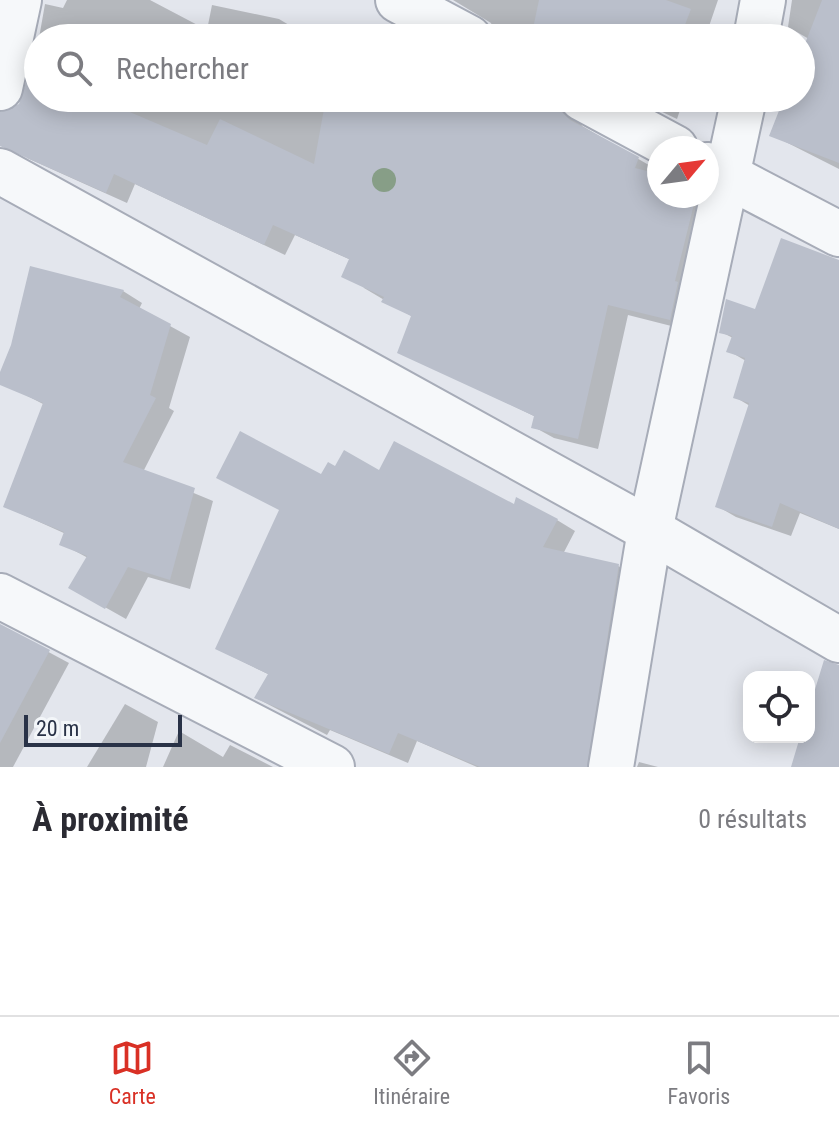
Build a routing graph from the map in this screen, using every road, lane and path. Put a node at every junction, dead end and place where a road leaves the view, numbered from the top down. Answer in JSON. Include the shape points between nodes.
{"nodes":[{"id":1,"x":19,"y":0,"type":"edge"},
{"id":2,"x":398,"y":0,"type":"edge"},
{"id":3,"x":763,"y":0,"type":"edge"},
{"id":4,"x":443,"y":24,"type":"edge"},
{"id":5,"x":759,"y":24,"type":"edge"},
{"id":6,"x":0,"y":88,"type":"edge"},
{"id":7,"x":608,"y":112,"type":"edge"},
{"id":8,"x":739,"y":112,"type":"edge"},
{"id":9,"x":653,"y":136,"type":"edge"},
{"id":10,"x":719,"y":168,"type":"edge"},
{"id":11,"x":0,"y":171,"type":"edge"},
{"id":12,"x":719,"y":172,"type":"edge"},
{"id":13,"x":711,"y":208,"type":"edge"},
{"id":14,"x":839,"y":234,"type":"edge"},
{"id":15,"x":650,"y":530,"type":"junction"},
{"id":16,"x":0,"y":596,"type":"edge"},
{"id":17,"x":839,"y":640,"type":"edge"},
{"id":18,"x":332,"y":767,"type":"edge"},
{"id":19,"x":611,"y":767,"type":"edge"}],
"edges":[{"from":1,"to":6,"type":"street"},
{"from":2,"to":4,"type":"street"},
{"from":3,"to":5,"type":"street"},
{"from":7,"to":9,"type":"street"},
{"from":8,"to":10,"type":"street"},
{"from":11,"to":15,"type":"street"},
{"from":12,"to":14,"type":"street"},
{"from":13,"to":15,"type":"street"},
{"from":15,"to":17,"type":"street"},
{"from":15,"to":19,"type":"street"},
{"from":16,"to":18,"type":"street"}]}
